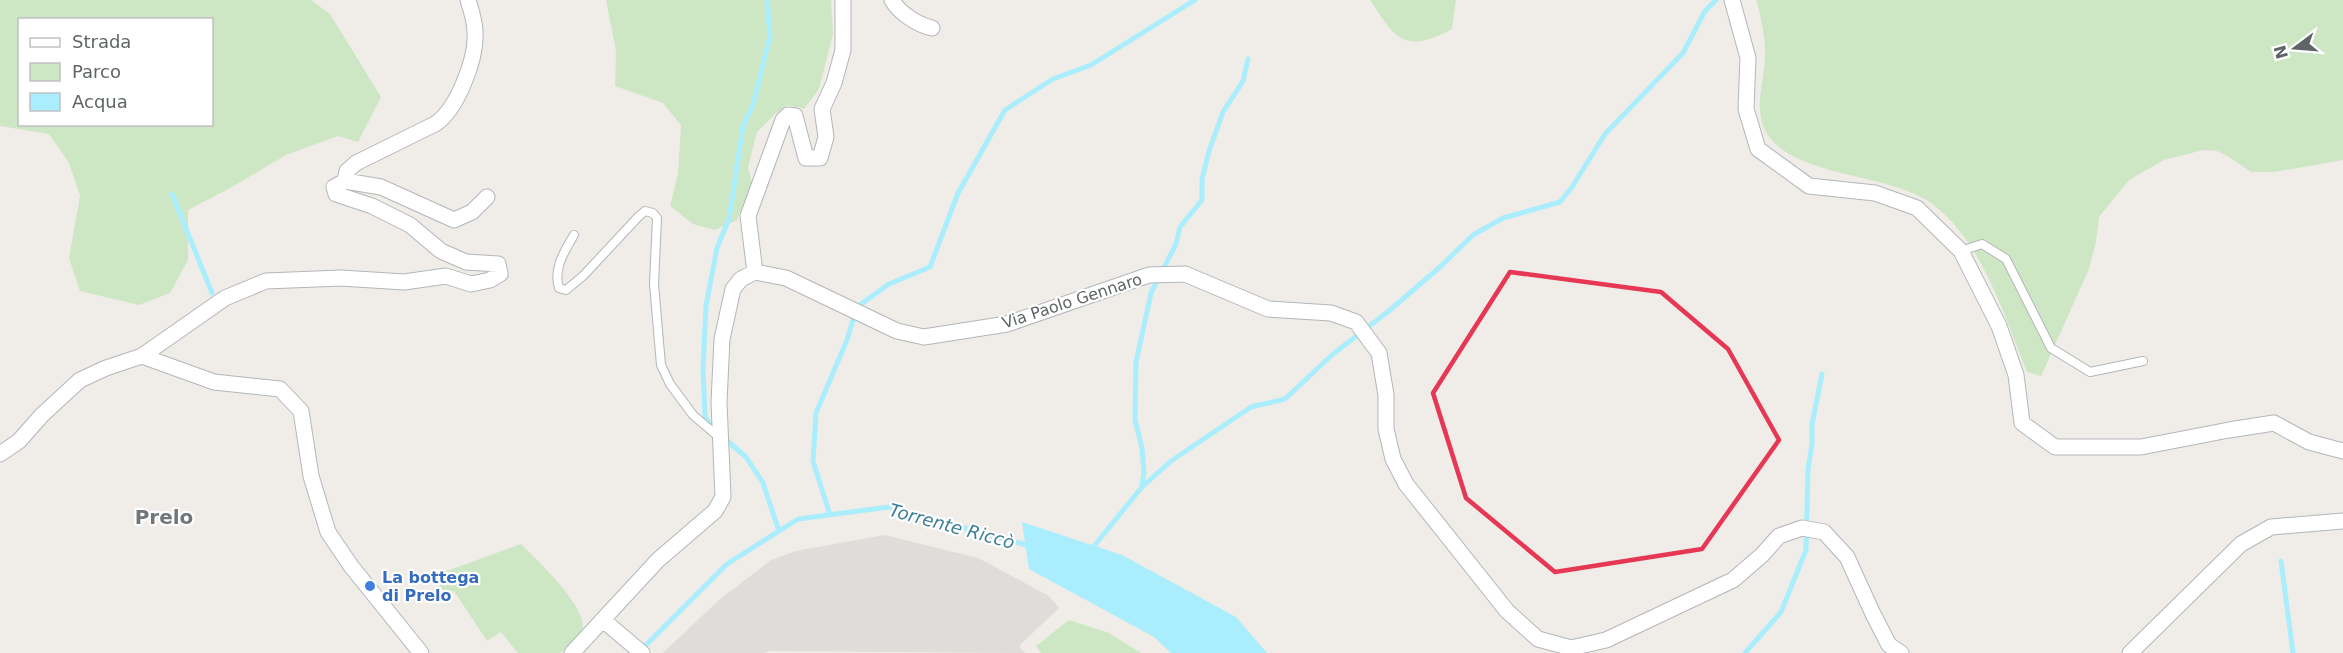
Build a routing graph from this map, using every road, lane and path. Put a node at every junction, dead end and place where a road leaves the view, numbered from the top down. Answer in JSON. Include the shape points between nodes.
{"nodes":[{"id":1,"x":468,"y":0,"type":"edge"},
{"id":2,"x":843,"y":0,"type":"edge"},
{"id":3,"x":892,"y":0,"type":"edge"},
{"id":4,"x":1732,"y":0,"type":"edge"},
{"id":5,"x":932,"y":28,"type":"dead end"},
{"id":6,"x":345,"y":181,"type":"junction"},
{"id":7,"x":487,"y":197,"type":"dead end"},
{"id":8,"x":574,"y":235,"type":"dead end"},
{"id":9,"x":1961,"y":251,"type":"junction"},
{"id":10,"x":756,"y":272,"type":"junction"},
{"id":11,"x":142,"y":356,"type":"junction"},
{"id":12,"x":2143,"y":361,"type":"dead end"},
{"id":13,"x":721,"y":439,"type":"junction"},
{"id":14,"x":2343,"y":451,"type":"edge"},
{"id":15,"x":0,"y":454,"type":"edge"},
{"id":16,"x":2343,"y":521,"type":"edge"},
{"id":17,"x":607,"y":624,"type":"junction"},
{"id":18,"x":421,"y":653,"type":"edge"},
{"id":19,"x":572,"y":653,"type":"edge"},
{"id":20,"x":642,"y":653,"type":"edge"},
{"id":21,"x":1901,"y":653,"type":"edge"},
{"id":22,"x":2130,"y":653,"type":"edge"}],
"edges":[{"from":1,"to":6,"type":"street","via":[[475,43],[453,106],[435,124],[356,163],[347,171]]},
{"from":2,"to":10,"type":"street","via":[[843,50],[822,109],[826,144],[820,158],[806,158],[795,116],[788,115],[783,120],[748,216]]},
{"from":3,"to":5,"type":"street","via":[[896,7]]},
{"from":4,"to":9,"type":"street","via":[[1748,58],[1746,109],[1758,149],[1809,186],[1875,193],[1917,208]]},
{"from":6,"to":7,"type":"street","via":[[381,187],[454,220],[472,212]]},
{"from":6,"to":11,"type":"street","via":[[334,187],[336,194],[410,225],[441,252],[466,261],[498,264],[500,274],[471,284],[446,276],[405,282],[341,278],[266,281],[225,298]]},
{"from":8,"to":13,"type":"lane","via":[[557,274],[559,288],[566,290],[645,211],[657,218],[654,284],[661,365],[693,415]]},
{"from":9,"to":12,"type":"lane","via":[[1982,244],[2006,259],[2052,348],[2090,372]]},
{"from":9,"to":14,"type":"street","via":[[1999,326],[2016,375],[2022,423],[2055,447],[2141,447],[2274,423],[2309,442]]},
{"from":10,"to":13,"type":"street","via":[[741,279],[733,289],[722,339]]},
{"from":10,"to":21,"type":"street","name":"Via Paolo Gennaro","via":[[786,278],[897,331],[924,337],[1007,324],[1149,275],[1185,274],[1268,309],[1331,313],[1356,322],[1379,353],[1386,395],[1386,429],[1393,459],[1406,484],[1507,611],[1538,639],[1571,648],[1606,640],[1733,580],[1779,536],[1802,528],[1824,532],[1847,557],[1890,645]]},
{"from":11,"to":15,"type":"street","via":[[80,380],[19,441]]},
{"from":11,"to":18,"type":"street","via":[[214,382],[280,389],[302,411],[311,476],[328,532]]},
{"from":13,"to":17,"type":"street","via":[[723,497],[715,511],[658,560]]},
{"from":16,"to":22,"type":"street","via":[[2271,527],[2241,544]]},
{"from":17,"to":19,"type":"street"},
{"from":17,"to":20,"type":"street"}]}
